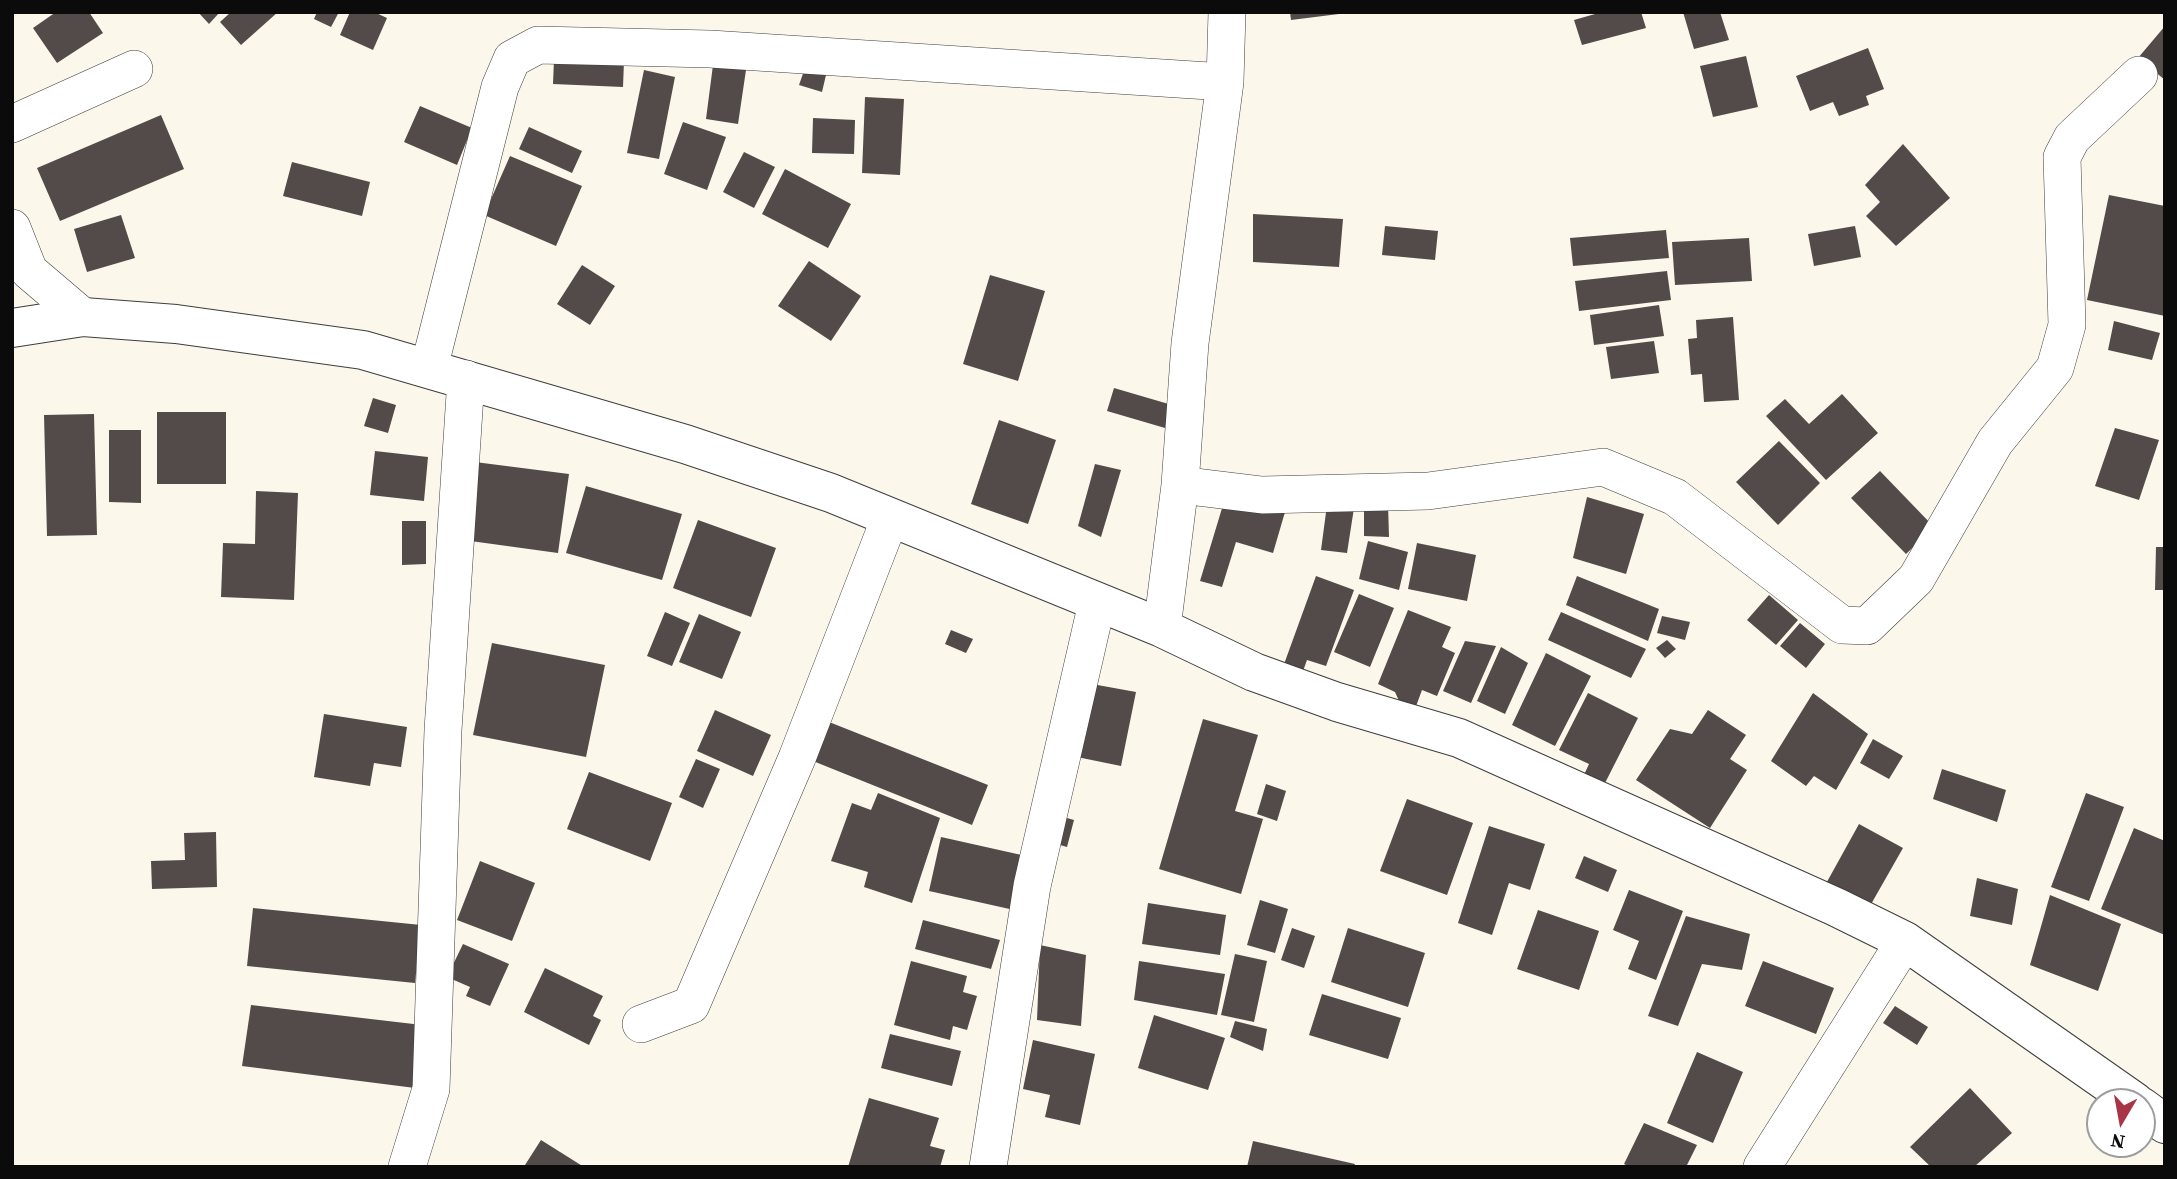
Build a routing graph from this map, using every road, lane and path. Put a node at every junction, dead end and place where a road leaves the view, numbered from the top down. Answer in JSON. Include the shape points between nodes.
{"nodes":[{"id":1,"x":1227,"y":12,"type":"edge"},
{"id":2,"x":134,"y":69,"type":"dead end"},
{"id":3,"x":2139,"y":75,"type":"dead end"},
{"id":4,"x":1225,"y":82,"type":"junction"},
{"id":5,"x":12,"y":124,"type":"edge"},
{"id":6,"x":12,"y":228,"type":"edge"},
{"id":7,"x":83,"y":317,"type":"junction"},
{"id":8,"x":12,"y":328,"type":"edge"},
{"id":9,"x":429,"y":368,"type":"junction"},
{"id":10,"x":466,"y":379,"type":"junction"},
{"id":11,"x":1180,"y":485,"type":"junction"},
{"id":12,"x":890,"y":518,"type":"junction"},
{"id":13,"x":1097,"y":603,"type":"junction"},
{"id":14,"x":1162,"y":628,"type":"junction"},
{"id":15,"x":1905,"y":941,"type":"junction"},
{"id":16,"x":641,"y":1024,"type":"dead end"},
{"id":17,"x":2115,"y":1088,"type":"edge"},
{"id":18,"x":407,"y":1167,"type":"edge"},
{"id":19,"x":988,"y":1167,"type":"edge"},
{"id":20,"x":1762,"y":1167,"type":"edge"}],
"edges":[{"from":1,"to":4,"type":"street"},
{"from":2,"to":5,"type":"street"},
{"from":3,"to":11,"type":"street","via":[[2072,138],[2062,157],[2067,325],[2056,368],[1996,442],[1916,579],[1867,626],[1842,625],[1675,497],[1603,467],[1428,491],[1262,495]]},
{"from":4,"to":9,"type":"street","via":[[710,49],[538,45],[512,59],[500,87]]},
{"from":4,"to":11,"type":"street","via":[[1190,343]]},
{"from":6,"to":7,"type":"street","via":[[29,271]]},
{"from":7,"to":8,"type":"street"},
{"from":7,"to":9,"type":"street","via":[[176,324],[363,350]]},
{"from":9,"to":10,"type":"street"},
{"from":10,"to":12,"type":"street","via":[[774,472]]},
{"from":10,"to":18,"type":"street","via":[[443,730],[431,1089]]},
{"from":11,"to":14,"type":"street"},
{"from":12,"to":13,"type":"street"},
{"from":12,"to":16,"type":"street","via":[[797,758],[691,1005]]},
{"from":13,"to":14,"type":"street"},
{"from":13,"to":19,"type":"street","via":[[1032,886]]},
{"from":14,"to":15,"type":"street","via":[[1254,672],[1459,738]]},
{"from":15,"to":17,"type":"street"},
{"from":15,"to":20,"type":"street"}]}
